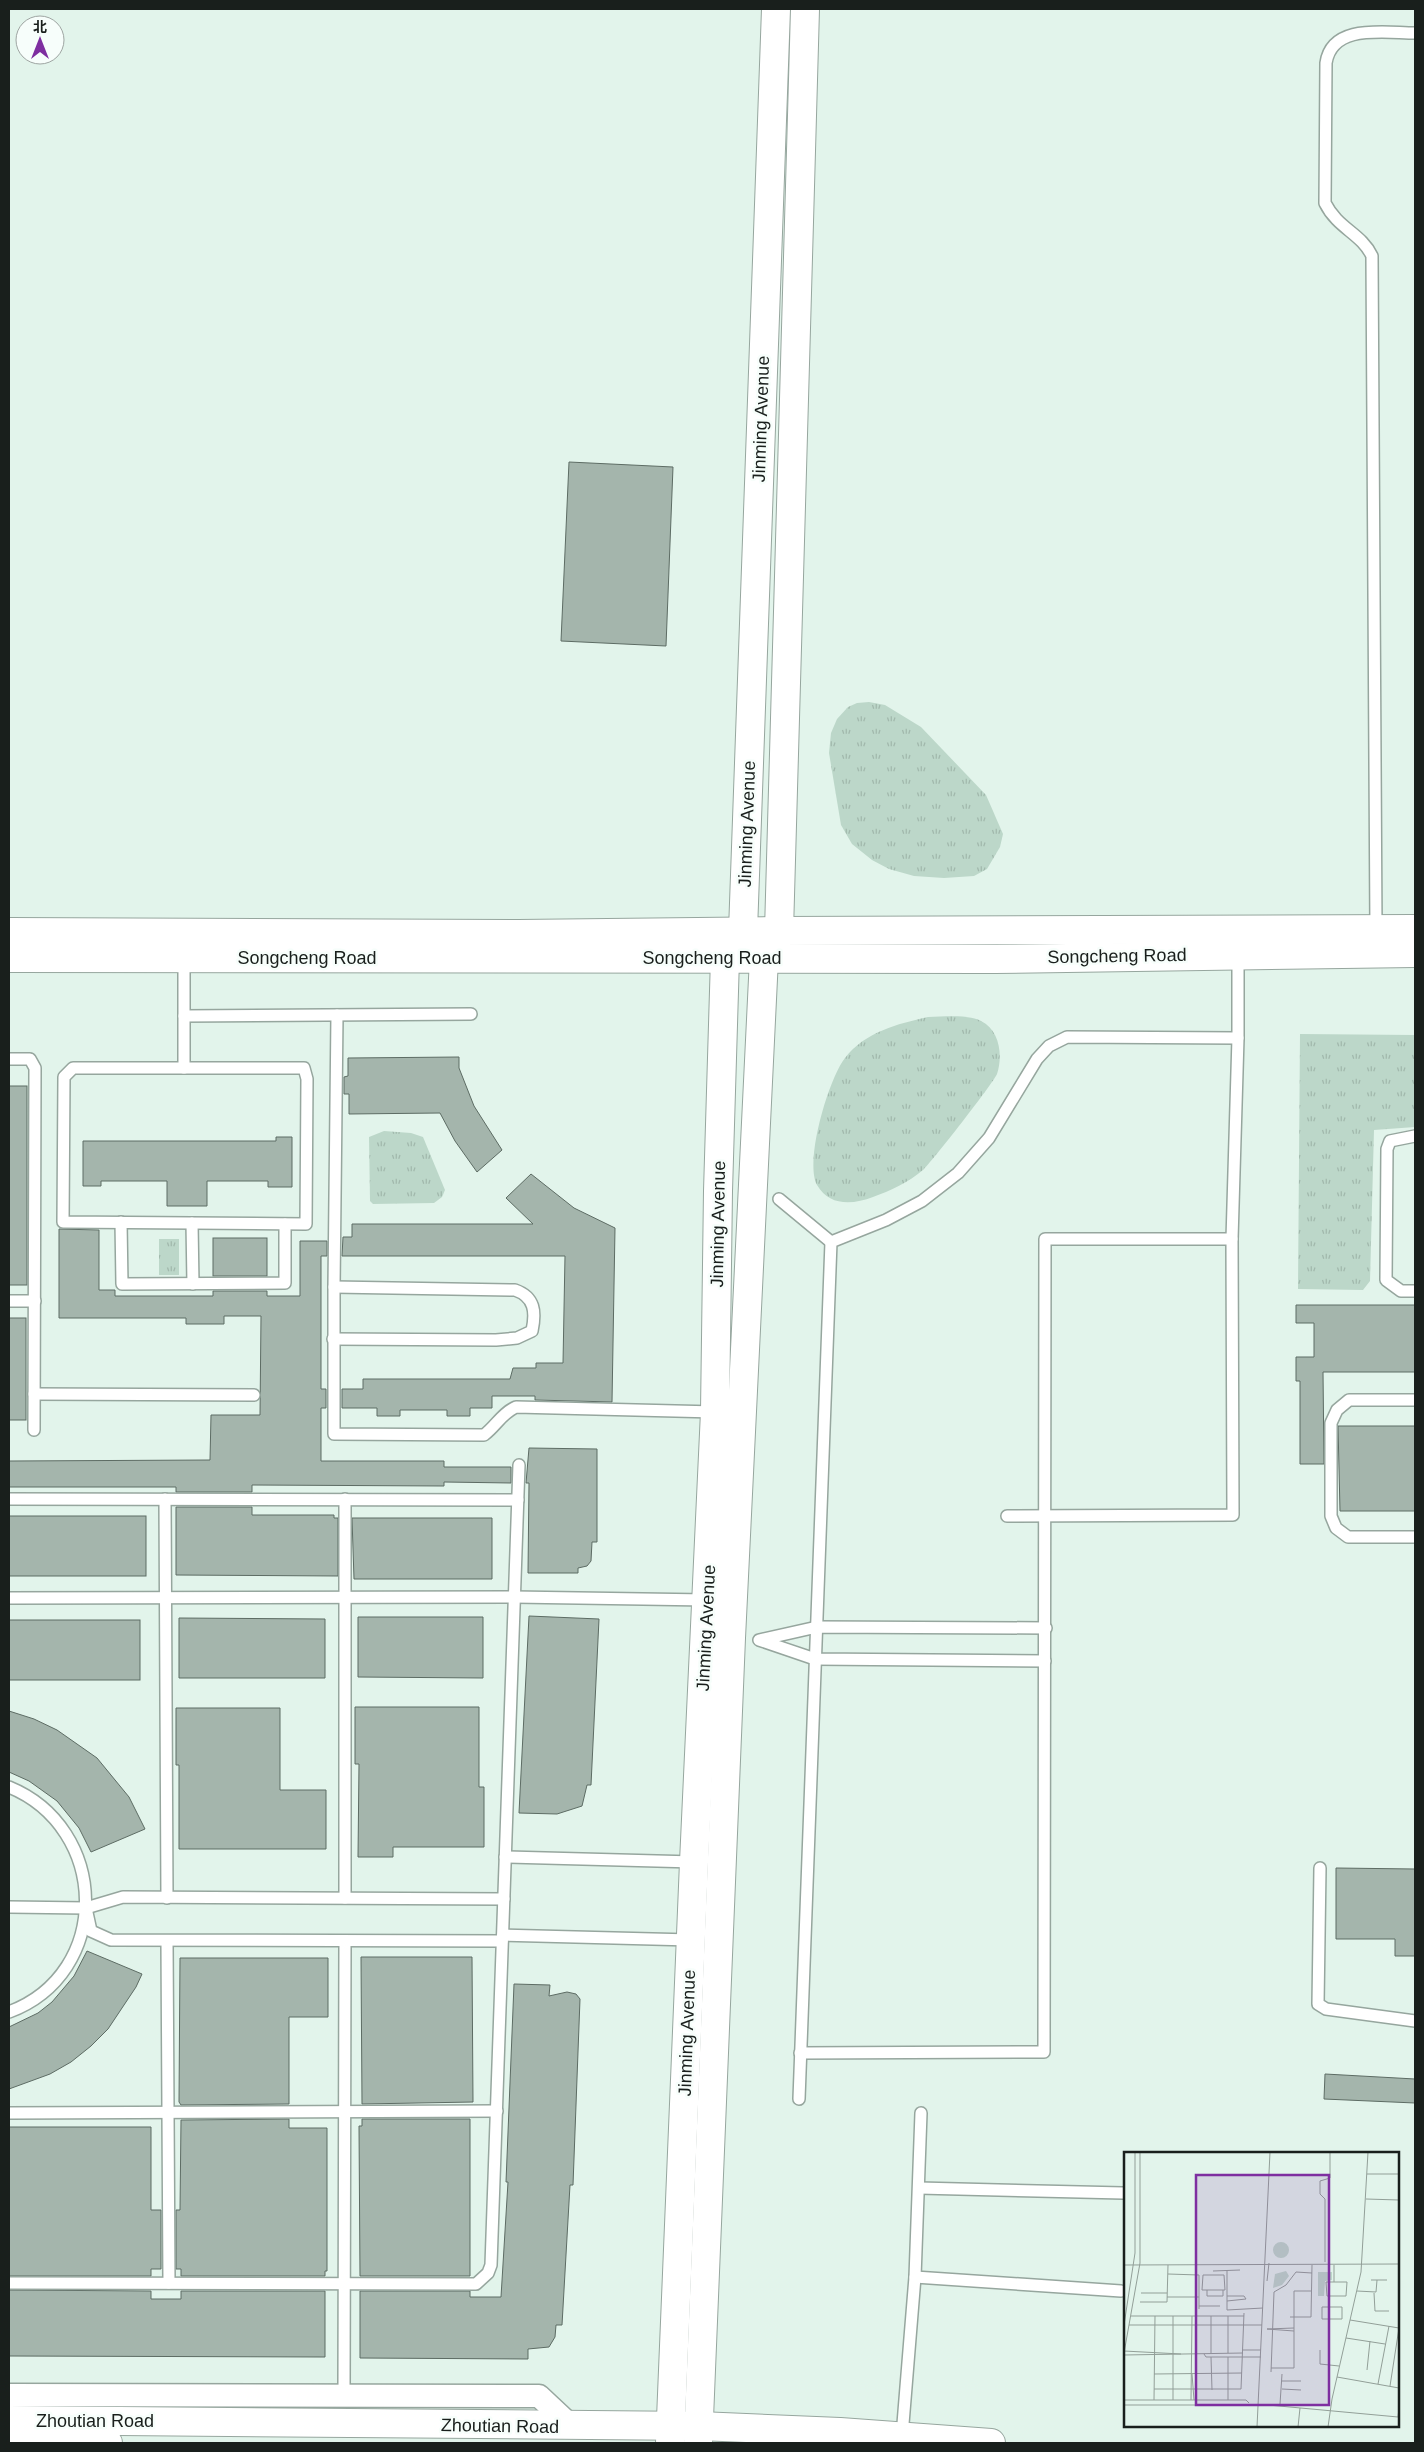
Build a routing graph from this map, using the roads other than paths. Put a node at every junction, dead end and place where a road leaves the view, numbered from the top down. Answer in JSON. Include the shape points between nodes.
{"nodes":[{"id":1,"x":776,"y":9,"type":"edge"},
{"id":2,"x":805,"y":9,"type":"edge"},
{"id":3,"x":1415,"y":33,"type":"edge"},
{"id":4,"x":1376,"y":929,"type":"junction"},
{"id":5,"x":1415,"y":929,"type":"edge"},
{"id":6,"x":743,"y":931,"type":"junction"},
{"id":7,"x":778,"y":931,"type":"junction"},
{"id":8,"x":9,"y":932,"type":"edge"},
{"id":9,"x":1415,"y":953,"type":"edge"},
{"id":10,"x":1238,"y":954,"type":"junction"},
{"id":11,"x":9,"y":958,"type":"edge"},
{"id":12,"x":184,"y":958,"type":"junction"},
{"id":13,"x":725,"y":958,"type":"junction"},
{"id":14,"x":764,"y":958,"type":"junction"},
{"id":15,"x":470,"y":1014,"type":"dead end"},
{"id":16,"x":337,"y":1015,"type":"junction"},
{"id":17,"x":184,"y":1016,"type":"junction"},
{"id":18,"x":1238,"y":1038,"type":"junction"},
{"id":19,"x":9,"y":1058,"type":"edge"},
{"id":20,"x":184,"y":1068,"type":"junction"},
{"id":21,"x":1415,"y":1136,"type":"edge"},
{"id":22,"x":778,"y":1199,"type":"dead end"},
{"id":23,"x":121,"y":1222,"type":"junction"},
{"id":24,"x":192,"y":1223,"type":"junction"},
{"id":25,"x":285,"y":1224,"type":"junction"},
{"id":26,"x":1232,"y":1239,"type":"junction"},
{"id":27,"x":831,"y":1242,"type":"junction"},
{"id":28,"x":193,"y":1284,"type":"junction"},
{"id":29,"x":334,"y":1287,"type":"junction"},
{"id":30,"x":1415,"y":1291,"type":"edge"},
{"id":31,"x":9,"y":1301,"type":"edge"},
{"id":32,"x":35,"y":1301,"type":"junction"},
{"id":33,"x":333,"y":1339,"type":"junction"},
{"id":34,"x":34,"y":1394,"type":"junction"},
{"id":35,"x":254,"y":1394,"type":"dead end"},
{"id":36,"x":1415,"y":1400,"type":"edge"},
{"id":37,"x":715,"y":1412,"type":"junction"},
{"id":38,"x":34,"y":1430,"type":"dead end"},
{"id":39,"x":519,"y":1465,"type":"dead end"},
{"id":40,"x":9,"y":1499,"type":"edge"},
{"id":41,"x":165,"y":1499,"type":"junction"},
{"id":42,"x":345,"y":1500,"type":"junction"},
{"id":43,"x":518,"y":1500,"type":"junction"},
{"id":44,"x":1007,"y":1516,"type":"dead end"},
{"id":45,"x":1046,"y":1516,"type":"junction"},
{"id":46,"x":1415,"y":1537,"type":"edge"},
{"id":47,"x":166,"y":1597,"type":"junction"},
{"id":48,"x":345,"y":1597,"type":"junction"},
{"id":49,"x":514,"y":1597,"type":"junction"},
{"id":50,"x":9,"y":1598,"type":"edge"},
{"id":51,"x":707,"y":1600,"type":"junction"},
{"id":52,"x":817,"y":1627,"type":"junction"},
{"id":53,"x":1046,"y":1628,"type":"junction"},
{"id":54,"x":745,"y":1639,"type":"junction"},
{"id":55,"x":816,"y":1659,"type":"junction"},
{"id":56,"x":1046,"y":1661,"type":"junction"},
{"id":57,"x":9,"y":1787,"type":"edge"},
{"id":58,"x":505,"y":1857,"type":"junction"},
{"id":59,"x":694,"y":1862,"type":"junction"},
{"id":60,"x":1320,"y":1868,"type":"dead end"},
{"id":61,"x":167,"y":1898,"type":"junction"},
{"id":62,"x":344,"y":1898,"type":"junction"},
{"id":63,"x":504,"y":1899,"type":"junction"},
{"id":64,"x":9,"y":1907,"type":"edge"},
{"id":65,"x":86,"y":1908,"type":"junction"},
{"id":66,"x":503,"y":1938,"type":"junction"},
{"id":67,"x":691,"y":1940,"type":"junction"},
{"id":68,"x":167,"y":1941,"type":"junction"},
{"id":69,"x":344,"y":1941,"type":"junction"},
{"id":70,"x":9,"y":2012,"type":"edge"},
{"id":71,"x":1415,"y":2021,"type":"edge"},
{"id":72,"x":800,"y":2053,"type":"junction"},
{"id":73,"x":799,"y":2099,"type":"dead end"},
{"id":74,"x":168,"y":2111,"type":"junction"},
{"id":75,"x":344,"y":2111,"type":"junction"},
{"id":76,"x":496,"y":2111,"type":"junction"},
{"id":77,"x":9,"y":2113,"type":"edge"},
{"id":78,"x":921,"y":2113,"type":"dead end"},
{"id":79,"x":919,"y":2188,"type":"junction"},
{"id":80,"x":1123,"y":2193,"type":"dead end"},
{"id":81,"x":915,"y":2277,"type":"junction"},
{"id":82,"x":9,"y":2283,"type":"edge"},
{"id":83,"x":169,"y":2284,"type":"junction"},
{"id":84,"x":344,"y":2284,"type":"junction"},
{"id":85,"x":1121,"y":2291,"type":"dead end"},
{"id":86,"x":9,"y":2395,"type":"edge"},
{"id":87,"x":344,"y":2395,"type":"junction"},
{"id":88,"x":9,"y":2420,"type":"edge"},
{"id":89,"x":571,"y":2426,"type":"junction"},
{"id":90,"x":671,"y":2435,"type":"edge"},
{"id":91,"x":698,"y":2435,"type":"edge"},
{"id":92,"x":902,"y":2436,"type":"junction"},
{"id":93,"x":9,"y":2443,"type":"edge"},
{"id":94,"x":108,"y":2443,"type":"edge"},
{"id":95,"x":991,"y":2443,"type":"edge"}],
"edges":[{"from":1,"to":6,"type":"main road","name":"Jinming Avenue"},
{"from":2,"to":7,"type":"main road","name":"Jinming Avenue"},
{"from":3,"to":4,"type":"lane","via":[[1358,33],[1341,38],[1332,46],[1326,63],[1325,204],[1340,225],[1366,242],[1372,256]]},
{"from":4,"to":5,"type":"main road","name":"Songcheng Road"},
{"from":4,"to":7,"type":"main road","name":"Songcheng Road"},
{"from":6,"to":7,"type":"main road","name":"Songcheng Road"},
{"from":6,"to":8,"type":"main road","name":"Songcheng Road","via":[[518,934]]},
{"from":6,"to":13,"type":"main road"},
{"from":7,"to":14,"type":"main road","name":"Jinming Avenue"},
{"from":9,"to":10,"type":"main road","name":"Songcheng Road"},
{"from":10,"to":14,"type":"main road","name":"Songcheng Road"},
{"from":10,"to":18,"type":"lane"},
{"from":11,"to":12,"type":"main road","name":"Songcheng Road"},
{"from":12,"to":13,"type":"main road","name":"Songcheng Road"},
{"from":12,"to":17,"type":"lane"},
{"from":13,"to":14,"type":"main road","name":"Songcheng Road"},
{"from":13,"to":37,"type":"main road","name":"Jinming Avenue"},
{"from":14,"to":54,"type":"main road","name":"Jinming Avenue"},
{"from":15,"to":16,"type":"lane"},
{"from":16,"to":17,"type":"lane"},
{"from":16,"to":29,"type":"lane"},
{"from":17,"to":20,"type":"lane"},
{"from":18,"to":26,"type":"lane"},
{"from":18,"to":27,"type":"lane","via":[[1067,1037],[1049,1046],[1037,1059],[989,1138],[958,1173],[922,1201],[886,1220]]},
{"from":19,"to":32,"type":"lane","via":[[30,1059],[35,1068]]},
{"from":20,"to":23,"type":"lane","via":[[73,1068],[64,1077],[62,1222]]},
{"from":20,"to":25,"type":"lane","via":[[304,1068],[307,1079],[306,1224]]},
{"from":21,"to":30,"type":"lane","via":[[1390,1141],[1387,1149],[1386,1280],[1401,1291]]},
{"from":22,"to":27,"type":"lane"},
{"from":23,"to":24,"type":"lane"},
{"from":23,"to":28,"type":"lane","via":[[122,1284]]},
{"from":24,"to":25,"type":"lane"},
{"from":24,"to":28,"type":"lane"},
{"from":25,"to":28,"type":"lane","via":[[285,1283]]},
{"from":26,"to":45,"type":"lane","via":[[1046,1239]]},
{"from":26,"to":45,"type":"lane","via":[[1233,1515]]},
{"from":27,"to":52,"type":"lane"},
{"from":29,"to":33,"type":"lane"},
{"from":29,"to":33,"type":"lane","via":[[515,1290],[530,1297],[534,1322],[532,1330],[517,1338],[496,1340]]},
{"from":31,"to":32,"type":"lane"},
{"from":32,"to":34,"type":"lane"},
{"from":33,"to":37,"type":"lane","via":[[334,1434],[484,1436],[498,1424],[504,1412],[516,1407]]},
{"from":34,"to":35,"type":"lane"},
{"from":34,"to":38,"type":"lane"},
{"from":36,"to":46,"type":"lane","via":[[1349,1400],[1337,1410],[1331,1423],[1331,1516],[1336,1528],[1348,1537]]},
{"from":37,"to":51,"type":"main road","name":"Jinming Avenue"},
{"from":39,"to":43,"type":"lane"},
{"from":40,"to":41,"type":"lane"},
{"from":41,"to":42,"type":"lane"},
{"from":41,"to":47,"type":"lane"},
{"from":42,"to":43,"type":"lane"},
{"from":42,"to":48,"type":"lane"},
{"from":43,"to":49,"type":"lane"},
{"from":44,"to":45,"type":"lane"},
{"from":45,"to":53,"type":"lane"},
{"from":47,"to":48,"type":"lane"},
{"from":47,"to":50,"type":"lane"},
{"from":47,"to":61,"type":"lane"},
{"from":48,"to":49,"type":"lane"},
{"from":48,"to":62,"type":"lane"},
{"from":49,"to":51,"type":"lane"},
{"from":49,"to":58,"type":"lane"},
{"from":51,"to":59,"type":"main road","name":"Jinming Avenue"},
{"from":52,"to":53,"type":"lane"},
{"from":52,"to":54,"type":"lane"},
{"from":52,"to":55,"type":"lane"},
{"from":53,"to":56,"type":"lane"},
{"from":54,"to":55,"type":"lane"},
{"from":54,"to":91,"type":"main road","name":"Jinming Avenue"},
{"from":55,"to":56,"type":"lane"},
{"from":55,"to":72,"type":"lane"},
{"from":56,"to":72,"type":"lane","via":[[1044,2052]]},
{"from":57,"to":65,"type":"lane","via":[[49,1812],[72,1843],[85,1880]]},
{"from":58,"to":59,"type":"lane"},
{"from":58,"to":63,"type":"lane"},
{"from":59,"to":67,"type":"main road","name":"Jinming Avenue"},
{"from":60,"to":71,"type":"lane","via":[[1318,2004],[1326,2009]]},
{"from":61,"to":62,"type":"lane"},
{"from":61,"to":65,"type":"lane","via":[[123,1898]]},
{"from":62,"to":63,"type":"lane"},
{"from":63,"to":66,"type":"lane"},
{"from":64,"to":65,"type":"lane"},
{"from":65,"to":68,"type":"lane","via":[[91,1931],[111,1940]]},
{"from":65,"to":70,"type":"lane","via":[[80,1938],[62,1972],[34,1999]]},
{"from":66,"to":67,"type":"lane"},
{"from":66,"to":69,"type":"lane"},
{"from":66,"to":76,"type":"lane"},
{"from":67,"to":90,"type":"main road","name":"Jinming Avenue"},
{"from":68,"to":69,"type":"lane"},
{"from":68,"to":74,"type":"lane"},
{"from":69,"to":75,"type":"lane"},
{"from":72,"to":73,"type":"lane"},
{"from":74,"to":75,"type":"lane"},
{"from":74,"to":77,"type":"lane"},
{"from":74,"to":83,"type":"lane"},
{"from":75,"to":76,"type":"lane"},
{"from":75,"to":84,"type":"lane"},
{"from":76,"to":84,"type":"lane","via":[[491,2265],[488,2273],[476,2284]]},
{"from":78,"to":79,"type":"lane"},
{"from":79,"to":80,"type":"lane"},
{"from":79,"to":81,"type":"lane"},
{"from":81,"to":85,"type":"lane"},
{"from":81,"to":92,"type":"lane"},
{"from":82,"to":83,"type":"lane"},
{"from":83,"to":84,"type":"lane"},
{"from":84,"to":87,"type":"lane"},
{"from":86,"to":87,"type":"street"},
{"from":87,"to":89,"type":"street","via":[[539,2396]]},
{"from":88,"to":89,"type":"main road","name":"Zhoutian Road"},
{"from":89,"to":90,"type":"main road","name":"Zhoutian Road"},
{"from":90,"to":91,"type":"main road","name":"Zhoutian Road"},
{"from":91,"to":92,"type":"main road","name":"Zhoutian Road"},
{"from":92,"to":95,"type":"main road","name":"Zhoutian Road"},
{"from":93,"to":94,"type":"main road","name":"Zhoutian Road"}]}
